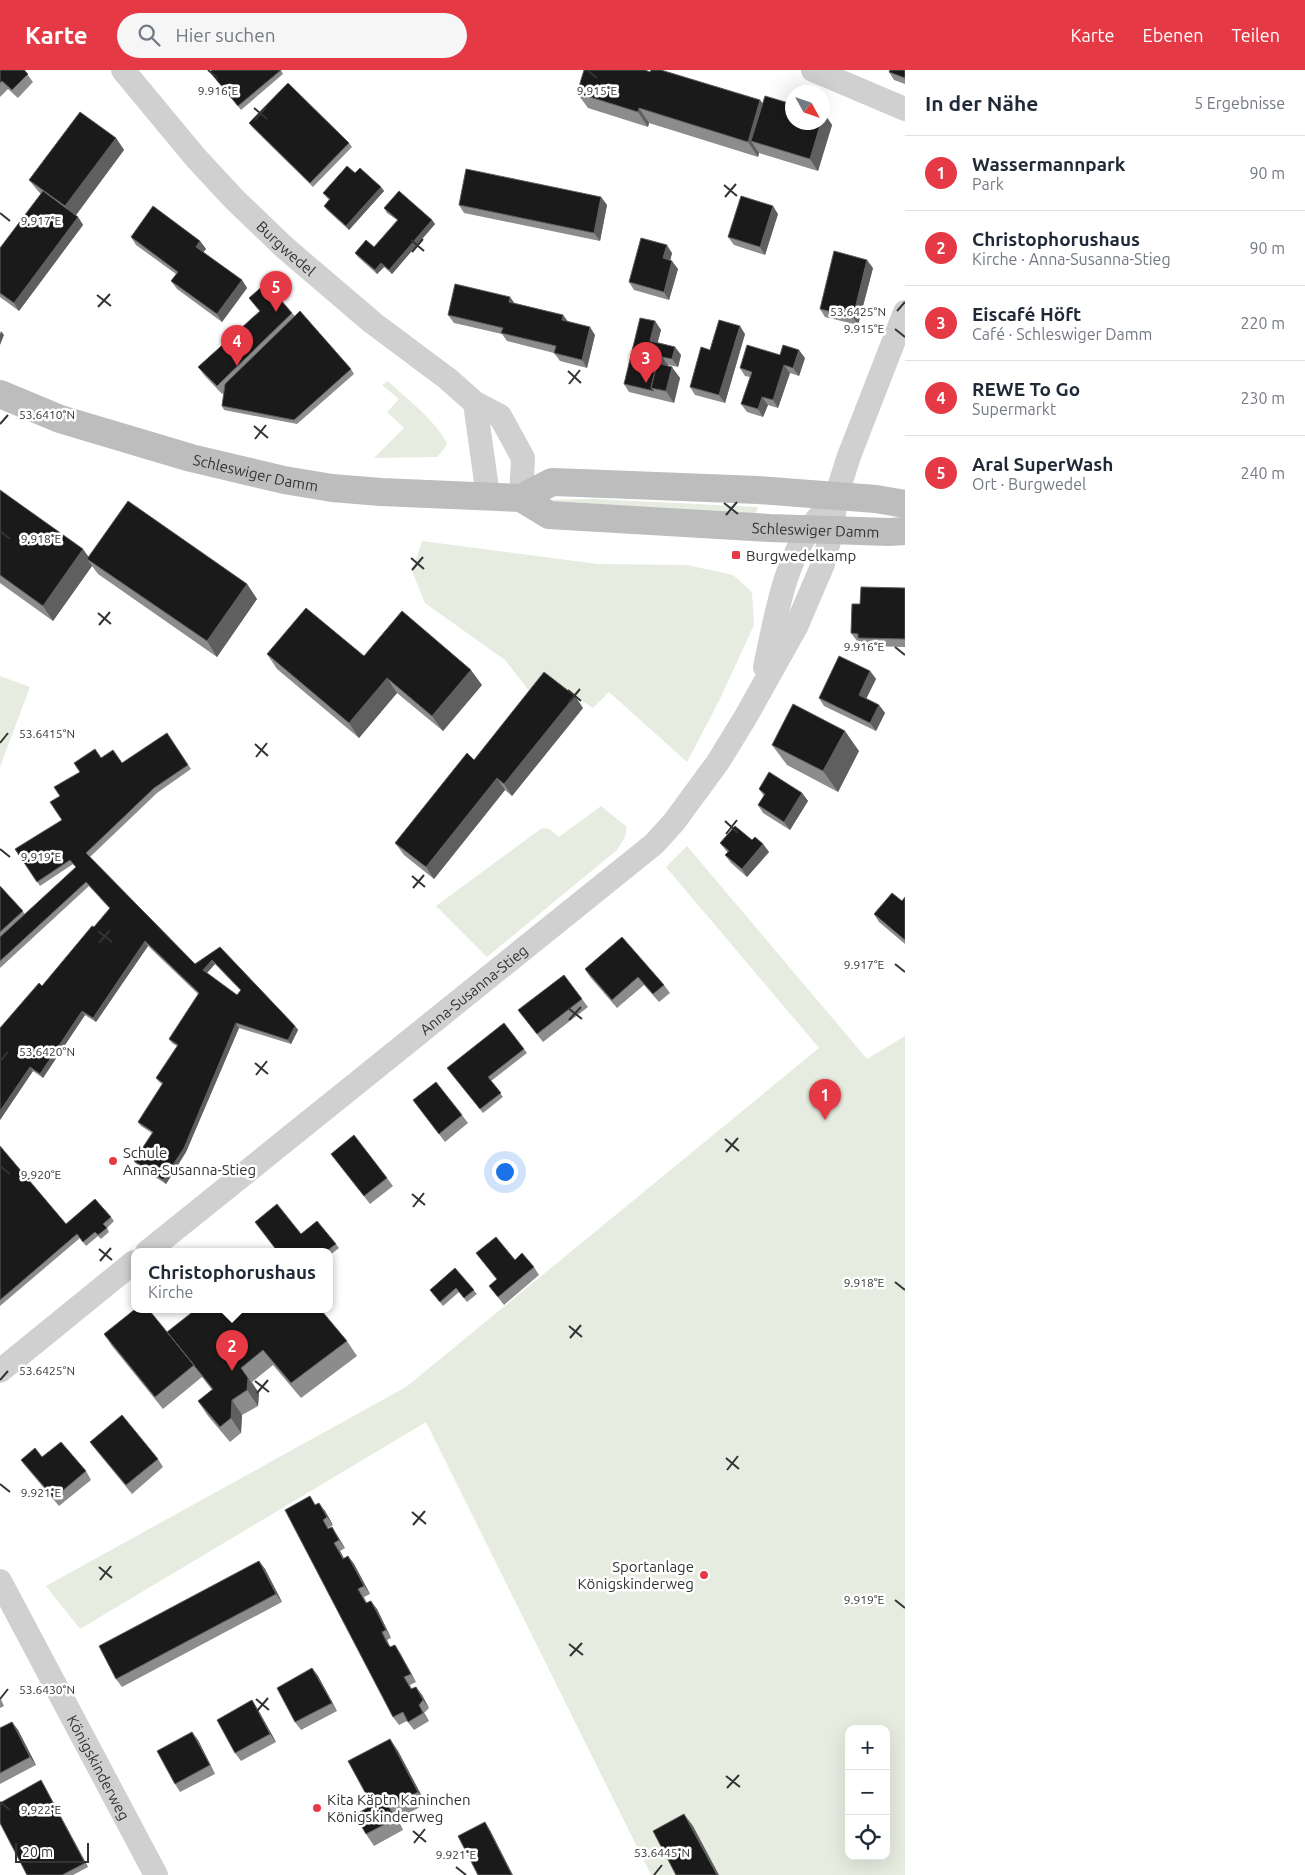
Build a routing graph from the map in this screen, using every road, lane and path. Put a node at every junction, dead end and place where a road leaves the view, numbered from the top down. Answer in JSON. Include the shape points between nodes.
{"nodes":[{"id":1,"x":123,"y":70,"type":"edge"},
{"id":2,"x":813,"y":70,"type":"edge"},
{"id":3,"x":905,"y":109,"type":"edge"},
{"id":4,"x":905,"y":312,"type":"edge"},
{"id":5,"x":0,"y":394,"type":"edge"},
{"id":6,"x":475,"y":403,"type":"junction"},
{"id":7,"x":488,"y":496,"type":"junction"},
{"id":8,"x":836,"y":497,"type":"junction"},
{"id":9,"x":521,"y":498,"type":"junction"},
{"id":10,"x":905,"y":504,"type":"edge"},
{"id":11,"x":820,"y":530,"type":"junction"},
{"id":12,"x":905,"y":530,"type":"edge"},
{"id":13,"x":152,"y":1248,"type":"edge"},
{"id":14,"x":131,"y":1264,"type":"edge"},
{"id":15,"x":0,"y":1371,"type":"edge"},
{"id":16,"x":0,"y":1581,"type":"edge"},
{"id":17,"x":156,"y":1875,"type":"edge"}],
"edges":[{"from":1,"to":6,"type":"street","name":"Burgwedel","via":[[196,158],[284,247],[373,323]]},
{"from":2,"to":3,"type":"street"},
{"from":4,"to":8,"type":"street"},
{"from":5,"to":7,"type":"main road","name":"Schleswiger Damm","via":[[60,419],[191,458],[284,480],[381,492]]},
{"from":6,"to":7,"type":"street"},
{"from":6,"to":9,"type":"street","name":"Burgwedel","via":[[500,416],[523,458]]},
{"from":7,"to":9,"type":"main road","name":"Schleswiger Damm"},
{"from":8,"to":9,"type":"main road","name":"Schleswiger Damm","via":[[758,490],[552,482]]},
{"from":8,"to":10,"type":"main road","name":"Schleswiger Damm"},
{"from":8,"to":11,"type":"street","name":"Anna-Susanna-Stieg"},
{"from":9,"to":11,"type":"main road","name":"Schleswiger Damm","via":[[549,515]]},
{"from":11,"to":12,"type":"main road","name":"Schleswiger Damm"},
{"from":11,"to":13,"type":"street","name":"Anna-Susanna-Stieg","via":[[792,563],[760,690],[702,786],[654,844]]},
{"from":14,"to":15,"type":"street"},
{"from":16,"to":17,"type":"street","name":"Königskinderweg"}]}
